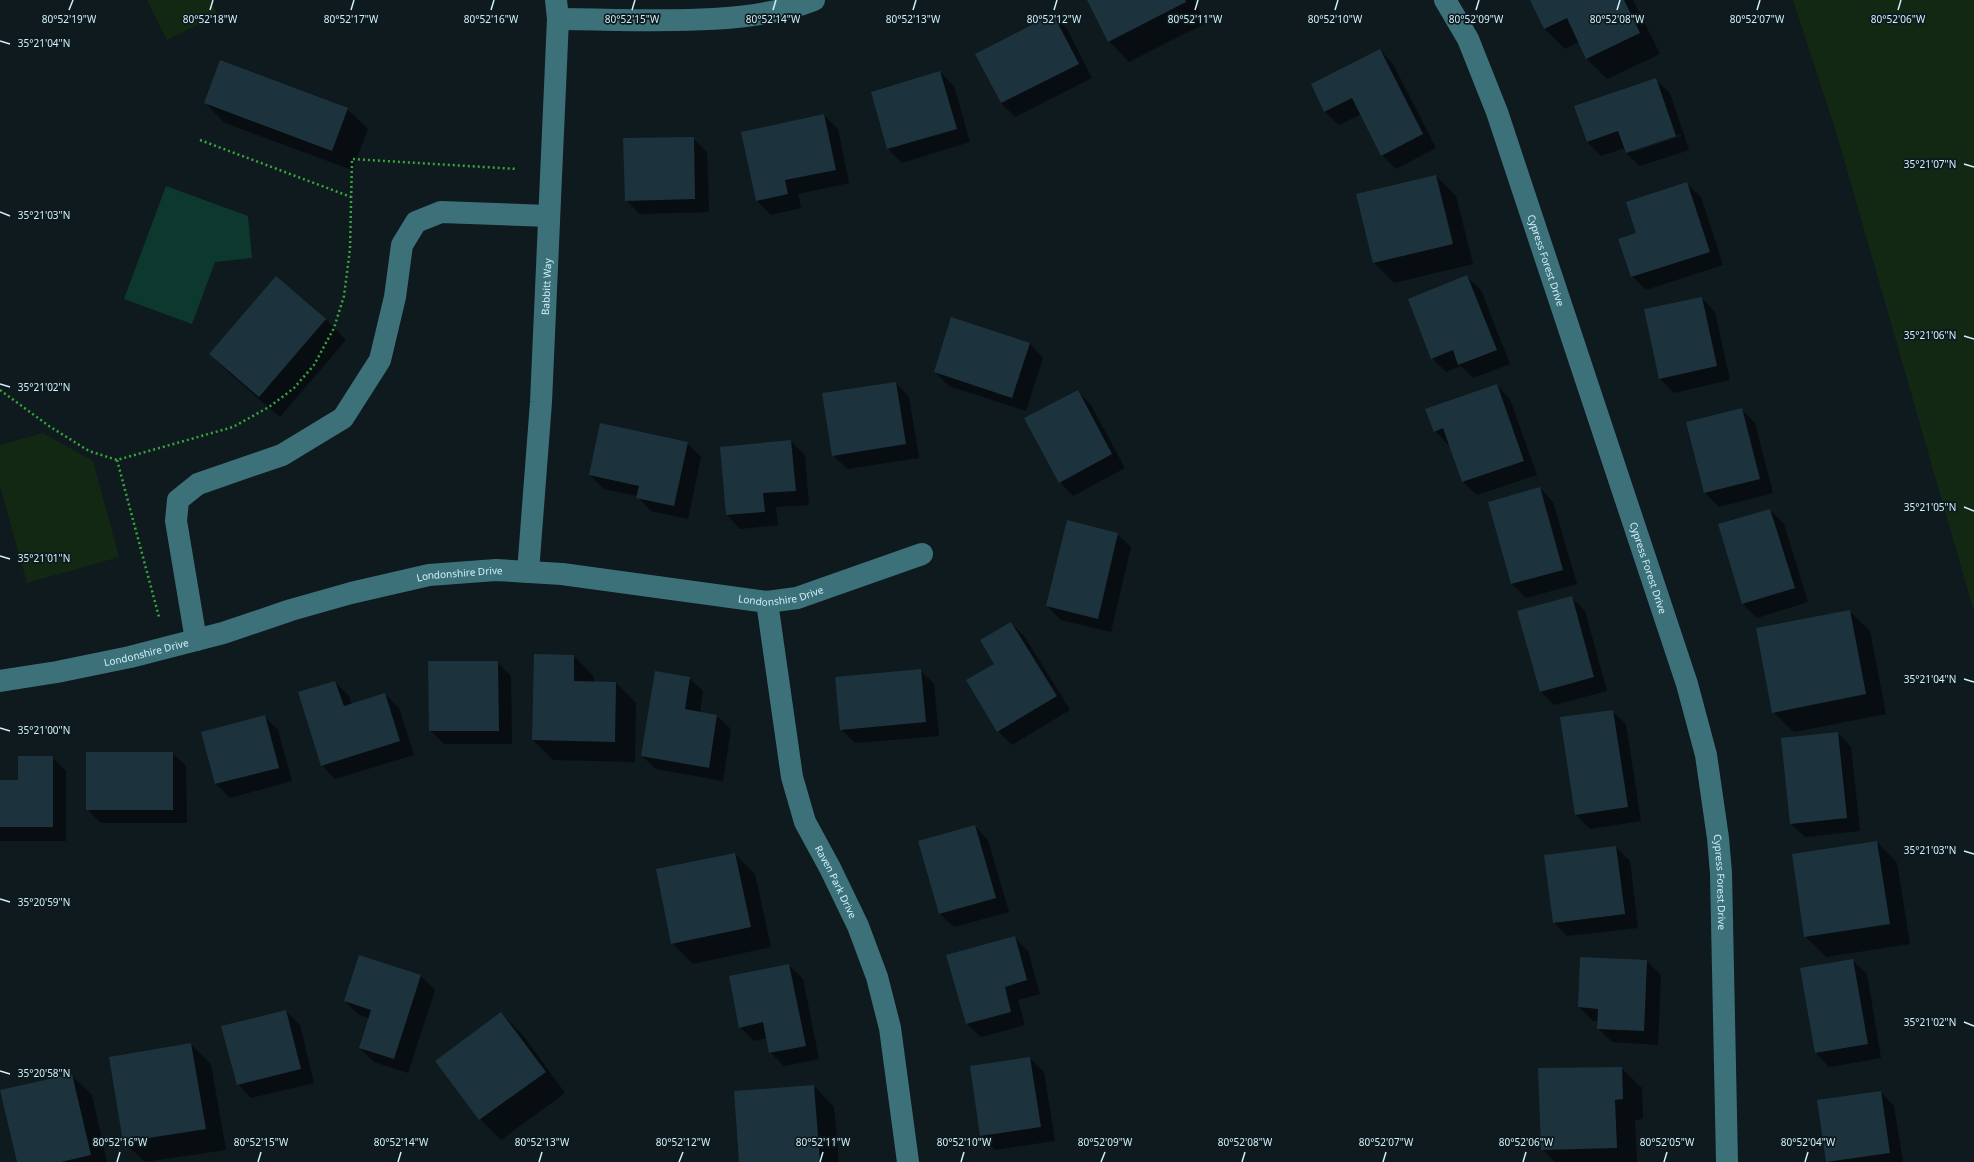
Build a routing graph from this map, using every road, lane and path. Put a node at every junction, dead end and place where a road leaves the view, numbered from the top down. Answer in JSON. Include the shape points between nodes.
{"nodes":[{"id":1,"x":814,"y":0,"type":"edge"},
{"id":2,"x":1445,"y":0,"type":"edge"},
{"id":3,"x":557,"y":10,"type":"edge"},
{"id":4,"x":200,"y":140,"type":"dead end"},
{"id":5,"x":517,"y":170,"type":"dead end"},
{"id":6,"x":351,"y":197,"type":"junction"},
{"id":7,"x":549,"y":216,"type":"junction"},
{"id":8,"x":0,"y":390,"type":"edge"},
{"id":9,"x":117,"y":460,"type":"junction"},
{"id":10,"x":922,"y":554,"type":"dead end"},
{"id":11,"x":528,"y":572,"type":"junction"},
{"id":12,"x":767,"y":602,"type":"junction"},
{"id":13,"x":159,"y":617,"type":"dead end"},
{"id":14,"x":196,"y":640,"type":"junction"},
{"id":15,"x":0,"y":681,"type":"edge"},
{"id":16,"x":908,"y":1162,"type":"edge"},
{"id":17,"x":1727,"y":1162,"type":"edge"}],
"edges":[{"from":1,"to":3,"type":"street","via":[[753,15],[693,19]]},
{"from":2,"to":17,"type":"street","name":"Cypress Forest Drive","via":[[1468,39],[1497,112],[1687,684],[1706,754],[1721,873]]},
{"from":3,"to":7,"type":"street","name":"Babbitt Way"},
{"from":4,"to":6,"type":"path"},
{"from":5,"to":6,"type":"path","via":[[352,160]]},
{"from":6,"to":9,"type":"path","via":[[350,249],[344,296],[334,328],[314,365],[294,388],[269,407],[233,428]]},
{"from":7,"to":11,"type":"street","name":"Babbitt Way","via":[[541,402]]},
{"from":7,"to":14,"type":"street","via":[[441,212],[416,222],[402,245],[395,297],[380,360],[343,418],[282,454],[198,484],[178,500],[176,521]]},
{"from":8,"to":9,"type":"path","via":[[89,451]]},
{"from":9,"to":13,"type":"path"},
{"from":10,"to":12,"type":"street","name":"Londonshire Drive","via":[[797,598]]},
{"from":11,"to":12,"type":"street","name":"Londonshire Drive","via":[[562,574]]},
{"from":11,"to":14,"type":"street","name":"Londonshire Drive","via":[[496,570],[429,575],[351,592]]},
{"from":12,"to":16,"type":"street","name":"Raven Park Drive","via":[[792,777],[805,822],[852,913],[877,977],[890,1028]]},
{"from":14,"to":15,"type":"street","name":"Londonshire Drive","via":[[130,657]]}]}
